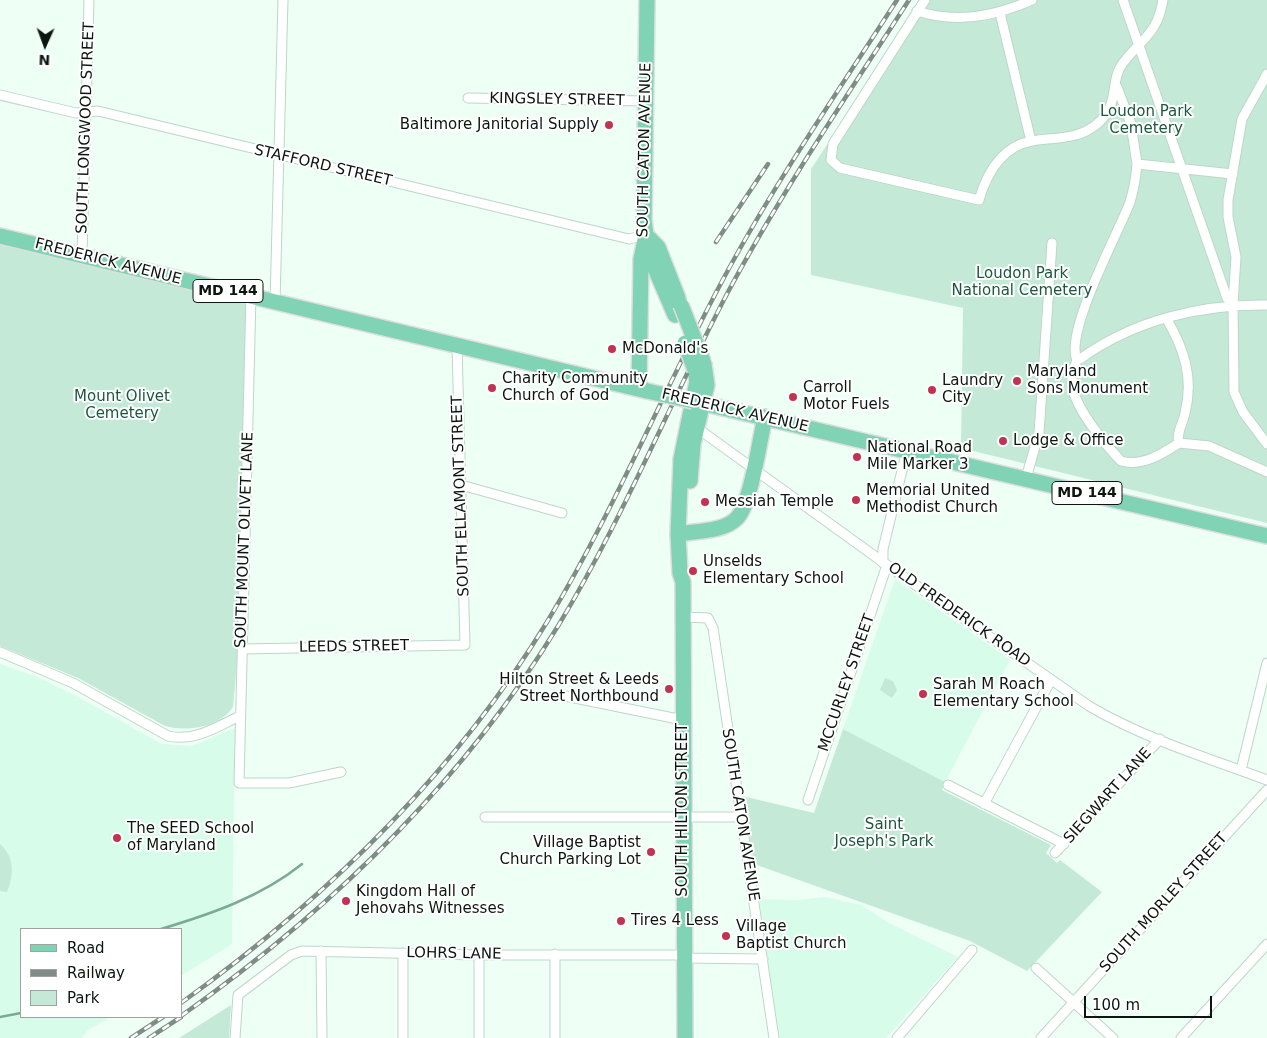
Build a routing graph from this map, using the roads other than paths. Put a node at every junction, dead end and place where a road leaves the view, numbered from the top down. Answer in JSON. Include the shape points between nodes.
{"nodes":[{"id":1,"x":89,"y":0,"type":"edge"},
{"id":2,"x":283,"y":0,"type":"edge"},
{"id":3,"x":647,"y":0,"type":"edge"},
{"id":4,"x":925,"y":0,"type":"edge"},
{"id":5,"x":1032,"y":0,"type":"edge"},
{"id":6,"x":1123,"y":0,"type":"edge"},
{"id":7,"x":1163,"y":0,"type":"edge"},
{"id":8,"x":918,"y":11,"type":"junction"},
{"id":9,"x":1000,"y":13,"type":"junction"},
{"id":10,"x":1139,"y":46,"type":"junction"},
{"id":11,"x":1267,"y":74,"type":"edge"},
{"id":12,"x":1116,"y":84,"type":"junction"},
{"id":13,"x":0,"y":95,"type":"edge"},
{"id":14,"x":468,"y":98,"type":"dead end"},
{"id":15,"x":646,"y":101,"type":"junction"},
{"id":16,"x":86,"y":112,"type":"junction"},
{"id":17,"x":1031,"y":141,"type":"junction"},
{"id":18,"x":279,"y":156,"type":"junction"},
{"id":19,"x":1137,"y":164,"type":"junction"},
{"id":20,"x":1182,"y":169,"type":"junction"},
{"id":21,"x":1233,"y":174,"type":"junction"},
{"id":22,"x":646,"y":235,"type":"junction"},
{"id":23,"x":0,"y":236,"type":"edge"},
{"id":24,"x":1052,"y":243,"type":"dead end"},
{"id":25,"x":82,"y":256,"type":"junction"},
{"id":26,"x":252,"y":296,"type":"junction"},
{"id":27,"x":275,"y":302,"type":"junction"},
{"id":28,"x":1233,"y":304,"type":"junction"},
{"id":29,"x":1267,"y":305,"type":"edge"},
{"id":30,"x":1166,"y":318,"type":"junction"},
{"id":31,"x":457,"y":346,"type":"junction"},
{"id":32,"x":1077,"y":360,"type":"junction"},
{"id":33,"x":643,"y":390,"type":"junction"},
{"id":34,"x":699,"y":402,"type":"junction"},
{"id":35,"x":765,"y":417,"type":"junction"},
{"id":36,"x":697,"y":428,"type":"junction"},
{"id":37,"x":1179,"y":443,"type":"junction"},
{"id":38,"x":1267,"y":444,"type":"edge"},
{"id":39,"x":907,"y":450,"type":"junction"},
{"id":40,"x":753,"y":468,"type":"junction"},
{"id":41,"x":1267,"y":472,"type":"edge"},
{"id":42,"x":1026,"y":478,"type":"junction"},
{"id":43,"x":461,"y":485,"type":"junction"},
{"id":44,"x":562,"y":513,"type":"dead end"},
{"id":45,"x":683,"y":533,"type":"junction"},
{"id":46,"x":1267,"y":536,"type":"edge"},
{"id":47,"x":885,"y":564,"type":"junction"},
{"id":48,"x":682,"y":617,"type":"junction"},
{"id":49,"x":465,"y":645,"type":"joint"},
{"id":50,"x":242,"y":650,"type":"junction"},
{"id":51,"x":0,"y":652,"type":"edge"},
{"id":52,"x":1267,"y":663,"type":"edge"},
{"id":53,"x":1051,"y":680,"type":"junction"},
{"id":54,"x":565,"y":696,"type":"dead end"},
{"id":55,"x":240,"y":716,"type":"junction"},
{"id":56,"x":683,"y":720,"type":"junction"},
{"id":57,"x":1160,"y":739,"type":"junction"},
{"id":58,"x":1241,"y":770,"type":"junction"},
{"id":59,"x":342,"y":772,"type":"dead end"},
{"id":60,"x":1267,"y":780,"type":"edge"},
{"id":61,"x":948,"y":785,"type":"dead end"},
{"id":62,"x":1267,"y":790,"type":"edge"},
{"id":63,"x":808,"y":800,"type":"dead end"},
{"id":64,"x":984,"y":804,"type":"junction"},
{"id":65,"x":485,"y":817,"type":"dead end"},
{"id":66,"x":683,"y":817,"type":"junction"},
{"id":67,"x":740,"y":817,"type":"junction"},
{"id":68,"x":1064,"y":844,"type":"junction"},
{"id":69,"x":1056,"y":853,"type":"dead end"},
{"id":70,"x":1267,"y":944,"type":"edge"},
{"id":71,"x":972,"y":950,"type":"dead end"},
{"id":72,"x":321,"y":951,"type":"junction"},
{"id":73,"x":403,"y":954,"type":"junction"},
{"id":74,"x":555,"y":954,"type":"junction"},
{"id":75,"x":479,"y":955,"type":"junction"},
{"id":76,"x":684,"y":956,"type":"junction"},
{"id":77,"x":763,"y":959,"type":"junction"},
{"id":78,"x":1036,"y":968,"type":"dead end"},
{"id":79,"x":1074,"y":1002,"type":"junction"},
{"id":80,"x":235,"y":1038,"type":"edge"},
{"id":81,"x":322,"y":1038,"type":"edge"},
{"id":82,"x":404,"y":1038,"type":"edge"},
{"id":83,"x":479,"y":1038,"type":"edge"},
{"id":84,"x":555,"y":1038,"type":"edge"},
{"id":85,"x":685,"y":1038,"type":"edge"},
{"id":86,"x":774,"y":1038,"type":"edge"},
{"id":87,"x":897,"y":1038,"type":"edge"},
{"id":88,"x":1041,"y":1038,"type":"edge"},
{"id":89,"x":1113,"y":1038,"type":"edge"},
{"id":90,"x":1181,"y":1038,"type":"edge"}],
"edges":[{"from":1,"to":16,"type":"street","name":"SOUTH LONGWOOD STREET"},
{"from":2,"to":18,"type":"street"},
{"from":3,"to":15,"type":"main road","name":"SOUTH CATON AVENUE"},
{"from":4,"to":8,"type":"street"},
{"from":5,"to":9,"type":"street"},
{"from":6,"to":10,"type":"street"},
{"from":7,"to":10,"type":"street","via":[[1154,29]]},
{"from":8,"to":9,"type":"street","via":[[957,18]]},
{"from":8,"to":17,"type":"street","via":[[832,144],[830,156],[834,164],[979,200],[998,161]]},
{"from":9,"to":17,"type":"street"},
{"from":10,"to":12,"type":"street","via":[[1121,65]]},
{"from":10,"to":20,"type":"street"},
{"from":11,"to":21,"type":"street","via":[[1242,119]]},
{"from":12,"to":17,"type":"street","via":[[1116,94],[1106,116],[1092,129],[1072,137]]},
{"from":12,"to":19,"type":"street","via":[[1131,124]]},
{"from":13,"to":16,"type":"street","name":"STAFFORD STREET","via":[[76,113]]},
{"from":14,"to":15,"type":"street","name":"KINGSLEY STREET"},
{"from":15,"to":22,"type":"main road","name":"SOUTH CATON AVENUE"},
{"from":16,"to":18,"type":"street","name":"STAFFORD STREET","via":[[98,111]]},
{"from":16,"to":25,"type":"street","name":"SOUTH LONGWOOD STREET"},
{"from":18,"to":22,"type":"street","name":"STAFFORD STREET","via":[[629,239]]},
{"from":18,"to":27,"type":"street"},
{"from":19,"to":20,"type":"street"},
{"from":19,"to":32,"type":"street","via":[[1134,190],[1087,302],[1074,349]]},
{"from":20,"to":21,"type":"street"},
{"from":20,"to":28,"type":"street","via":[[1227,298]]},
{"from":21,"to":28,"type":"street","via":[[1228,217],[1236,256]]},
{"from":22,"to":33,"type":"main road","name":"SOUTH CATON AVENUE","via":[[641,259]]},
{"from":22,"to":34,"type":"main road","name":"SOUTH HILTON STREET","bridge":true,"via":[[658,246],[707,385]]},
{"from":23,"to":25,"type":"main road","name":"FREDERICK AVENUE","number":"MD 144"},
{"from":24,"to":42,"type":"street","via":[[1039,433]]},
{"from":25,"to":26,"type":"main road","name":"FREDERICK AVENUE","number":"MD 144"},
{"from":26,"to":27,"type":"main road","name":"FREDERICK AVENUE","number":"MD 144"},
{"from":26,"to":50,"type":"street","name":"SOUTH MOUNT OLIVET LANE"},
{"from":27,"to":31,"type":"main road","name":"FREDERICK AVENUE","number":"MD 144"},
{"from":28,"to":29,"type":"street"},
{"from":28,"to":30,"type":"street","via":[[1192,310]]},
{"from":28,"to":38,"type":"street","via":[[1234,392],[1243,412]]},
{"from":30,"to":32,"type":"street","via":[[1129,332]]},
{"from":30,"to":37,"type":"street","via":[[1183,350],[1189,383]]},
{"from":31,"to":33,"type":"main road","name":"FREDERICK AVENUE","number":"MD 144"},
{"from":31,"to":43,"type":"street","name":"SOUTH ELLAMONT STREET"},
{"from":32,"to":37,"type":"street","via":[[1073,390],[1083,411],[1121,461],[1131,464],[1158,457]]},
{"from":33,"to":34,"type":"main road","name":"FREDERICK AVENUE","number":"MD 144","bridge":true},
{"from":34,"to":35,"type":"main road","name":"FREDERICK AVENUE","number":"MD 144"},
{"from":34,"to":36,"type":"main road","name":"SOUTH HILTON STREET"},
{"from":34,"to":45,"type":"main road","name":"SOUTH HILTON STREET","via":[[681,459]]},
{"from":35,"to":39,"type":"main road","name":"FREDERICK AVENUE","number":"MD 144"},
{"from":35,"to":40,"type":"main road"},
{"from":36,"to":40,"type":"street","name":"OLD FREDERICK ROAD"},
{"from":36,"to":45,"type":"main road","name":"SOUTH HILTON STREET"},
{"from":37,"to":41,"type":"street","via":[[1209,446]]},
{"from":39,"to":42,"type":"main road","name":"FREDERICK AVENUE","number":"MD 144"},
{"from":39,"to":47,"type":"street","name":"MCCURLEY STREET","via":[[883,549]]},
{"from":40,"to":45,"type":"main road","via":[[746,499],[737,518],[717,528]]},
{"from":40,"to":47,"type":"street","name":"OLD FREDERICK ROAD"},
{"from":42,"to":46,"type":"main road","name":"FREDERICK AVENUE","number":"MD 144"},
{"from":43,"to":44,"type":"street"},
{"from":43,"to":49,"type":"street","name":"SOUTH ELLAMONT STREET"},
{"from":45,"to":48,"type":"main road","name":"SOUTH HILTON STREET","via":[[687,574],[683,582]]},
{"from":47,"to":53,"type":"street","name":"OLD FREDERICK ROAD"},
{"from":47,"to":63,"type":"street","name":"MCCURLEY STREET"},
{"from":48,"to":56,"type":"main road","name":"SOUTH HILTON STREET"},
{"from":48,"to":67,"type":"street","name":"SOUTH CATON AVENUE","via":[[703,617],[711,622]]},
{"from":49,"to":50,"type":"street","name":"LEEDS STREET"},
{"from":50,"to":55,"type":"street","name":"SOUTH MOUNT OLIVET LANE"},
{"from":51,"to":55,"type":"street","via":[[73,684],[168,736],[196,736]]},
{"from":52,"to":58,"type":"street"},
{"from":53,"to":57,"type":"street","name":"OLD FREDERICK ROAD","via":[[1101,713]]},
{"from":53,"to":64,"type":"street"},
{"from":54,"to":56,"type":"street"},
{"from":55,"to":59,"type":"street","name":"SOUTH MOUNT OLIVET LANE","via":[[238,783],[289,783]]},
{"from":56,"to":66,"type":"main road","name":"SOUTH HILTON STREET"},
{"from":57,"to":58,"type":"street","name":"OLD FREDERICK ROAD"},
{"from":57,"to":68,"type":"street","name":"SIEGWART LANE"},
{"from":58,"to":60,"type":"street","name":"OLD FREDERICK ROAD"},
{"from":61,"to":64,"type":"street"},
{"from":62,"to":79,"type":"street","name":"SOUTH MORLEY STREET"},
{"from":64,"to":68,"type":"street"},
{"from":65,"to":66,"type":"street"},
{"from":66,"to":67,"type":"street"},
{"from":66,"to":76,"type":"main road","name":"SOUTH HILTON STREET"},
{"from":67,"to":77,"type":"street","name":"SOUTH CATON AVENUE"},
{"from":68,"to":69,"type":"street","name":"SIEGWART LANE"},
{"from":70,"to":90,"type":"street"},
{"from":71,"to":87,"type":"street"},
{"from":72,"to":73,"type":"street","name":"LOHRS LANE"},
{"from":72,"to":80,"type":"street","name":"LOHRS LANE","via":[[295,953],[238,995]]},
{"from":72,"to":81,"type":"street"},
{"from":73,"to":75,"type":"street","name":"LOHRS LANE"},
{"from":73,"to":82,"type":"street"},
{"from":74,"to":75,"type":"street","name":"LOHRS LANE"},
{"from":74,"to":76,"type":"street","name":"LOHRS LANE"},
{"from":74,"to":84,"type":"street"},
{"from":75,"to":83,"type":"street"},
{"from":76,"to":77,"type":"street","name":"LOHRS LANE"},
{"from":76,"to":85,"type":"main road","name":"SOUTH HILTON STREET"},
{"from":77,"to":86,"type":"street","name":"SOUTH CATON AVENUE"},
{"from":78,"to":79,"type":"street"},
{"from":79,"to":88,"type":"street","name":"SOUTH MORLEY STREET"},
{"from":79,"to":89,"type":"street"}]}
